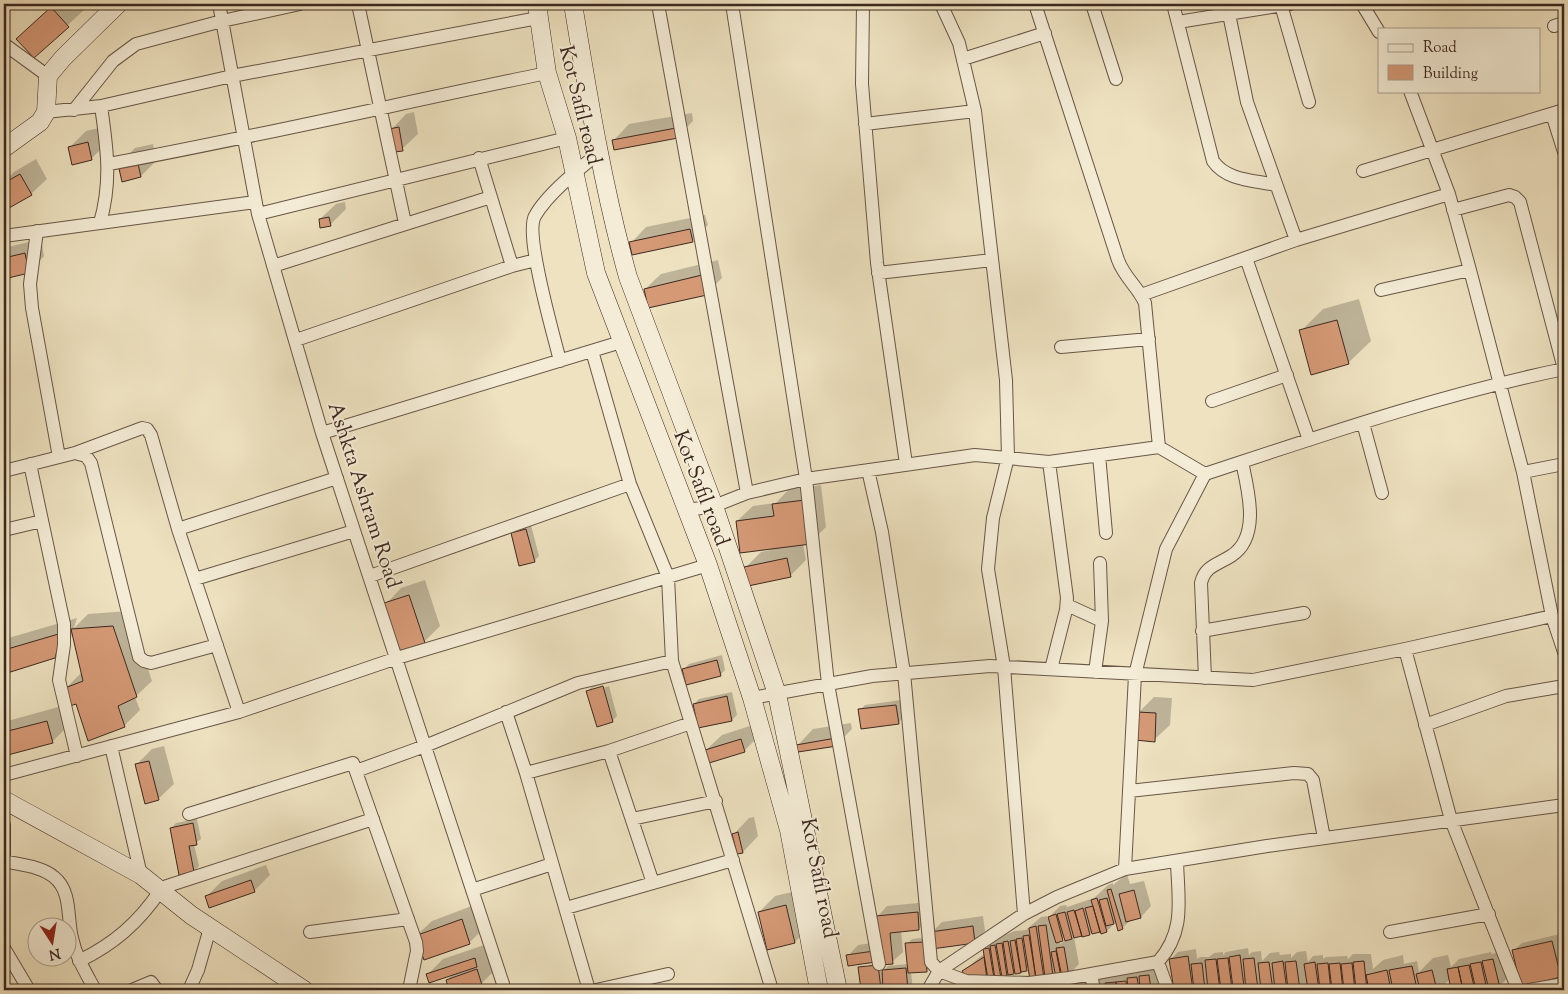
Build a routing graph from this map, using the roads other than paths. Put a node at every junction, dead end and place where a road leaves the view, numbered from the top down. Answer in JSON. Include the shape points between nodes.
{"nodes":[{"id":1,"x":118,"y":4,"type":"edge"},
{"id":2,"x":220,"y":4,"type":"edge"},
{"id":3,"x":300,"y":4,"type":"edge"},
{"id":4,"x":358,"y":4,"type":"edge"},
{"id":5,"x":573,"y":4,"type":"edge"},
{"id":6,"x":658,"y":4,"type":"edge"},
{"id":7,"x":732,"y":4,"type":"edge"},
{"id":8,"x":864,"y":4,"type":"edge"},
{"id":9,"x":941,"y":4,"type":"edge"},
{"id":10,"x":1035,"y":4,"type":"edge"},
{"id":11,"x":1092,"y":4,"type":"edge"},
{"id":12,"x":1173,"y":4,"type":"edge"},
{"id":13,"x":1285,"y":4,"type":"edge"},
{"id":14,"x":1362,"y":4,"type":"edge"},
{"id":15,"x":537,"y":11,"type":"edge"},
{"id":16,"x":1229,"y":14,"type":"junction"},
{"id":17,"x":222,"y":20,"type":"junction"},
{"id":18,"x":1178,"y":22,"type":"junction"},
{"id":19,"x":1378,"y":30,"type":"edge"},
{"id":20,"x":1045,"y":33,"type":"junction"},
{"id":21,"x":4,"y":44,"type":"edge"},
{"id":22,"x":368,"y":50,"type":"junction"},
{"id":23,"x":963,"y":59,"type":"junction"},
{"id":24,"x":547,"y":73,"type":"junction"},
{"id":25,"x":48,"y":76,"type":"junction"},
{"id":26,"x":232,"y":76,"type":"junction"},
{"id":27,"x":1116,"y":78,"type":"dead end"},
{"id":28,"x":1410,"y":92,"type":"edge"},
{"id":29,"x":1309,"y":102,"type":"dead end"},
{"id":30,"x":101,"y":106,"type":"junction"},
{"id":31,"x":381,"y":107,"type":"junction"},
{"id":32,"x":74,"y":110,"type":"junction"},
{"id":33,"x":975,"y":111,"type":"junction"},
{"id":34,"x":46,"y":112,"type":"junction"},
{"id":35,"x":1558,"y":112,"type":"edge"},
{"id":36,"x":866,"y":124,"type":"junction"},
{"id":37,"x":567,"y":138,"type":"junction"},
{"id":38,"x":244,"y":139,"type":"junction"},
{"id":39,"x":4,"y":148,"type":"edge"},
{"id":40,"x":600,"y":152,"type":"junction"},
{"id":41,"x":1433,"y":152,"type":"junction"},
{"id":42,"x":1564,"y":152,"type":"edge"},
{"id":43,"x":479,"y":158,"type":"junction"},
{"id":44,"x":109,"y":164,"type":"junction"},
{"id":45,"x":574,"y":172,"type":"junction"},
{"id":46,"x":1363,"y":172,"type":"dead end"},
{"id":47,"x":396,"y":180,"type":"junction"},
{"id":48,"x":1276,"y":185,"type":"junction"},
{"id":49,"x":1449,"y":194,"type":"junction"},
{"id":50,"x":490,"y":197,"type":"junction"},
{"id":51,"x":256,"y":208,"type":"junction"},
{"id":52,"x":1453,"y":210,"type":"junction"},
{"id":53,"x":100,"y":223,"type":"junction"},
{"id":54,"x":405,"y":223,"type":"junction"},
{"id":55,"x":37,"y":231,"type":"junction"},
{"id":56,"x":4,"y":236,"type":"edge"},
{"id":57,"x":1296,"y":240,"type":"junction"},
{"id":58,"x":1246,"y":258,"type":"junction"},
{"id":59,"x":536,"y":260,"type":"junction"},
{"id":60,"x":992,"y":260,"type":"junction"},
{"id":61,"x":273,"y":266,"type":"junction"},
{"id":62,"x":512,"y":266,"type":"junction"},
{"id":63,"x":1470,"y":270,"type":"junction"},
{"id":64,"x":878,"y":273,"type":"junction"},
{"id":65,"x":1381,"y":290,"type":"dead end"},
{"id":66,"x":1141,"y":295,"type":"junction"},
{"id":67,"x":1149,"y":339,"type":"junction"},
{"id":68,"x":296,"y":340,"type":"junction"},
{"id":69,"x":621,"y":342,"type":"junction"},
{"id":70,"x":1061,"y":347,"type":"dead end"},
{"id":71,"x":592,"y":352,"type":"junction"},
{"id":72,"x":560,"y":361,"type":"junction"},
{"id":73,"x":1287,"y":375,"type":"junction"},
{"id":74,"x":1500,"y":382,"type":"junction"},
{"id":75,"x":1212,"y":401,"type":"dead end"},
{"id":76,"x":1363,"y":423,"type":"junction"},
{"id":77,"x":322,"y":433,"type":"junction"},
{"id":78,"x":1309,"y":440,"type":"junction"},
{"id":79,"x":1159,"y":447,"type":"junction"},
{"id":80,"x":74,"y":453,"type":"junction"},
{"id":81,"x":1100,"y":455,"type":"junction"},
{"id":82,"x":59,"y":457,"type":"junction"},
{"id":83,"x":1008,"y":457,"type":"junction"},
{"id":84,"x":1049,"y":462,"type":"junction"},
{"id":85,"x":1242,"y":462,"type":"junction"},
{"id":86,"x":30,"y":464,"type":"junction"},
{"id":87,"x":906,"y":464,"type":"junction"},
{"id":88,"x":1564,"y":464,"type":"edge"},
{"id":89,"x":4,"y":470,"type":"edge"},
{"id":90,"x":868,"y":470,"type":"junction"},
{"id":91,"x":1523,"y":472,"type":"junction"},
{"id":92,"x":1205,"y":474,"type":"junction"},
{"id":93,"x":337,"y":478,"type":"junction"},
{"id":94,"x":806,"y":479,"type":"junction"},
{"id":95,"x":630,"y":484,"type":"junction"},
{"id":96,"x":746,"y":493,"type":"junction"},
{"id":97,"x":1382,"y":493,"type":"dead end"},
{"id":98,"x":714,"y":506,"type":"junction"},
{"id":99,"x":688,"y":510,"type":"junction"},
{"id":100,"x":42,"y":521,"type":"junction"},
{"id":101,"x":178,"y":529,"type":"junction"},
{"id":102,"x":4,"y":530,"type":"edge"},
{"id":103,"x":354,"y":530,"type":"junction"},
{"id":104,"x":1106,"y":533,"type":"dead end"},
{"id":105,"x":1100,"y":563,"type":"dead end"},
{"id":106,"x":708,"y":565,"type":"junction"},
{"id":107,"x":370,"y":576,"type":"junction"},
{"id":108,"x":668,"y":577,"type":"junction"},
{"id":109,"x":195,"y":579,"type":"junction"},
{"id":110,"x":1066,"y":605,"type":"junction"},
{"id":111,"x":1304,"y":613,"type":"dead end"},
{"id":112,"x":1552,"y":616,"type":"junction"},
{"id":113,"x":1102,"y":621,"type":"junction"},
{"id":114,"x":1202,"y":631,"type":"junction"},
{"id":115,"x":217,"y":645,"type":"junction"},
{"id":116,"x":1405,"y":650,"type":"junction"},
{"id":117,"x":1564,"y":652,"type":"edge"},
{"id":118,"x":397,"y":658,"type":"junction"},
{"id":119,"x":672,"y":661,"type":"junction"},
{"id":120,"x":1004,"y":667,"type":"junction"},
{"id":121,"x":1051,"y":669,"type":"junction"},
{"id":122,"x":1095,"y":672,"type":"junction"},
{"id":123,"x":904,"y":673,"type":"junction"},
{"id":124,"x":1136,"y":675,"type":"junction"},
{"id":125,"x":1205,"y":678,"type":"junction"},
{"id":126,"x":828,"y":684,"type":"junction"},
{"id":127,"x":1564,"y":686,"type":"edge"},
{"id":128,"x":777,"y":694,"type":"junction"},
{"id":129,"x":752,"y":698,"type":"junction"},
{"id":130,"x":239,"y":712,"type":"junction"},
{"id":131,"x":506,"y":712,"type":"junction"},
{"id":132,"x":692,"y":722,"type":"junction"},
{"id":133,"x":1425,"y":725,"type":"junction"},
{"id":134,"x":111,"y":746,"type":"junction"},
{"id":135,"x":425,"y":746,"type":"junction"},
{"id":136,"x":609,"y":751,"type":"junction"},
{"id":137,"x":77,"y":756,"type":"junction"},
{"id":138,"x":356,"y":771,"type":"junction"},
{"id":139,"x":526,"y":772,"type":"junction"},
{"id":140,"x":4,"y":774,"type":"edge"},
{"id":141,"x":1129,"y":791,"type":"junction"},
{"id":142,"x":716,"y":801,"type":"junction"},
{"id":143,"x":1564,"y":805,"type":"edge"},
{"id":144,"x":8,"y":806,"type":"edge"},
{"id":145,"x":189,"y":814,"type":"dead end"},
{"id":146,"x":632,"y":819,"type":"junction"},
{"id":147,"x":374,"y":820,"type":"junction"},
{"id":148,"x":1451,"y":820,"type":"junction"},
{"id":149,"x":4,"y":825,"type":"edge"},
{"id":150,"x":1324,"y":838,"type":"junction"},
{"id":151,"x":733,"y":860,"type":"junction"},
{"id":152,"x":1177,"y":861,"type":"junction"},
{"id":153,"x":552,"y":864,"type":"junction"},
{"id":154,"x":1125,"y":869,"type":"junction"},
{"id":155,"x":141,"y":875,"type":"junction"},
{"id":156,"x":653,"y":883,"type":"junction"},
{"id":157,"x":159,"y":890,"type":"junction"},
{"id":158,"x":472,"y":890,"type":"junction"},
{"id":159,"x":566,"y":908,"type":"junction"},
{"id":160,"x":1024,"y":914,"type":"junction"},
{"id":161,"x":1489,"y":914,"type":"junction"},
{"id":162,"x":408,"y":919,"type":"junction"},
{"id":163,"x":210,"y":928,"type":"junction"},
{"id":164,"x":310,"y":932,"type":"dead end"},
{"id":165,"x":1390,"y":932,"type":"dead end"},
{"id":166,"x":4,"y":948,"type":"edge"},
{"id":167,"x":79,"y":961,"type":"junction"},
{"id":168,"x":1158,"y":962,"type":"junction"},
{"id":169,"x":879,"y":964,"type":"dead end"},
{"id":170,"x":939,"y":971,"type":"junction"},
{"id":171,"x":668,"y":974,"type":"dead end"},
{"id":172,"x":1091,"y":974,"type":"junction"},
{"id":173,"x":1564,"y":984,"type":"edge"},
{"id":174,"x":1029,"y":986,"type":"edge"},
{"id":175,"x":28,"y":990,"type":"edge"},
{"id":176,"x":95,"y":990,"type":"edge"},
{"id":177,"x":132,"y":990,"type":"edge"},
{"id":178,"x":157,"y":990,"type":"edge"},
{"id":179,"x":189,"y":990,"type":"edge"},
{"id":180,"x":304,"y":990,"type":"edge"},
{"id":181,"x":409,"y":990,"type":"edge"},
{"id":182,"x":505,"y":990,"type":"edge"},
{"id":183,"x":589,"y":990,"type":"edge"},
{"id":184,"x":596,"y":990,"type":"edge"},
{"id":185,"x":772,"y":990,"type":"edge"},
{"id":186,"x":819,"y":990,"type":"edge"},
{"id":187,"x":838,"y":990,"type":"edge"},
{"id":188,"x":928,"y":990,"type":"edge"},
{"id":189,"x":1094,"y":990,"type":"edge"},
{"id":190,"x":1168,"y":990,"type":"edge"},
{"id":191,"x":1518,"y":990,"type":"edge"},
{"id":192,"x":1529,"y":990,"type":"edge"}],
"edges":[{"from":1,"to":25,"type":"main road"},
{"from":2,"to":17,"type":"street","name":"Ashkta Ashram Road"},
{"from":3,"to":17,"type":"street"},
{"from":4,"to":22,"type":"street"},
{"from":5,"to":40,"type":"main road","name":"Kot Safil road"},
{"from":6,"to":96,"type":"street"},
{"from":7,"to":94,"type":"street"},
{"from":8,"to":36,"type":"street","via":[[862,84]]},
{"from":9,"to":23,"type":"street"},
{"from":10,"to":20,"type":"street"},
{"from":11,"to":27,"type":"street"},
{"from":12,"to":18,"type":"street"},
{"from":13,"to":16,"type":"street"},
{"from":13,"to":29,"type":"street"},
{"from":14,"to":19,"type":"street"},
{"from":15,"to":22,"type":"street"},
{"from":15,"to":24,"type":"main road","name":"Kot Safil road"},
{"from":16,"to":18,"type":"street"},
{"from":16,"to":48,"type":"street","via":[[1247,102]]},
{"from":17,"to":26,"type":"street","name":"Ashkta Ashram Road"},
{"from":17,"to":32,"type":"street","via":[[131,47],[113,61]]},
{"from":18,"to":48,"type":"street","via":[[1213,161],[1230,176]]},
{"from":20,"to":23,"type":"street"},
{"from":20,"to":66,"type":"street","via":[[1121,270]]},
{"from":21,"to":25,"type":"street"},
{"from":22,"to":26,"type":"street"},
{"from":22,"to":31,"type":"street"},
{"from":23,"to":33,"type":"street"},
{"from":24,"to":31,"type":"street"},
{"from":24,"to":37,"type":"main road","name":"Kot Safil road"},
{"from":25,"to":34,"type":"main road"},
{"from":26,"to":30,"type":"street"},
{"from":26,"to":38,"type":"street","name":"Ashkta Ashram Road"},
{"from":28,"to":41,"type":"street"},
{"from":30,"to":32,"type":"street"},
{"from":30,"to":44,"type":"street"},
{"from":31,"to":38,"type":"street"},
{"from":31,"to":47,"type":"street"},
{"from":32,"to":34,"type":"street"},
{"from":33,"to":36,"type":"street"},
{"from":33,"to":60,"type":"street"},
{"from":34,"to":39,"type":"main road","via":[[40,122]]},
{"from":35,"to":41,"type":"street"},
{"from":35,"to":42,"type":"street"},
{"from":36,"to":64,"type":"street"},
{"from":37,"to":43,"type":"street"},
{"from":37,"to":45,"type":"main road","name":"Kot Safil road"},
{"from":38,"to":44,"type":"street"},
{"from":38,"to":51,"type":"street","name":"Ashkta Ashram Road"},
{"from":40,"to":45,"type":"street"},
{"from":40,"to":98,"type":"main road","name":"Kot Safil road","via":[[610,210],[628,277]]},
{"from":41,"to":46,"type":"street"},
{"from":41,"to":49,"type":"street"},
{"from":43,"to":47,"type":"street"},
{"from":43,"to":50,"type":"street"},
{"from":44,"to":53,"type":"street"},
{"from":45,"to":59,"type":"street","via":[[534,217]]},
{"from":45,"to":69,"type":"main road","name":"Kot Safil road","via":[[596,273]]},
{"from":47,"to":51,"type":"street"},
{"from":47,"to":54,"type":"street"},
{"from":48,"to":57,"type":"street"},
{"from":49,"to":52,"type":"street"},
{"from":49,"to":57,"type":"street"},
{"from":50,"to":54,"type":"street"},
{"from":50,"to":62,"type":"street"},
{"from":51,"to":53,"type":"street"},
{"from":51,"to":61,"type":"street","name":"Ashkta Ashram Road"},
{"from":52,"to":63,"type":"street"},
{"from":52,"to":74,"type":"street","via":[[1509,195],[1515,197],[1524,210],[1564,368]]},
{"from":53,"to":55,"type":"street"},
{"from":54,"to":61,"type":"street"},
{"from":55,"to":56,"type":"street"},
{"from":55,"to":82,"type":"street","via":[[30,284],[32,308]]},
{"from":57,"to":58,"type":"street"},
{"from":58,"to":66,"type":"street"},
{"from":58,"to":73,"type":"street"},
{"from":59,"to":62,"type":"street"},
{"from":59,"to":72,"type":"street"},
{"from":60,"to":64,"type":"street"},
{"from":60,"to":83,"type":"street","via":[[1006,380]]},
{"from":61,"to":68,"type":"street","name":"Ashkta Ashram Road"},
{"from":62,"to":68,"type":"street"},
{"from":63,"to":65,"type":"street"},
{"from":63,"to":74,"type":"street"},
{"from":64,"to":87,"type":"street"},
{"from":66,"to":67,"type":"street","via":[[1147,313]]},
{"from":67,"to":70,"type":"street"},
{"from":67,"to":79,"type":"street"},
{"from":68,"to":77,"type":"street","name":"Ashkta Ashram Road"},
{"from":69,"to":71,"type":"street"},
{"from":69,"to":99,"type":"main road","name":"Kot Safil road"},
{"from":71,"to":72,"type":"street"},
{"from":71,"to":95,"type":"street"},
{"from":72,"to":77,"type":"street"},
{"from":73,"to":75,"type":"street"},
{"from":73,"to":78,"type":"street"},
{"from":74,"to":76,"type":"street"},
{"from":74,"to":91,"type":"street"},
{"from":76,"to":78,"type":"street"},
{"from":76,"to":97,"type":"street"},
{"from":77,"to":93,"type":"street","name":"Ashkta Ashram Road"},
{"from":78,"to":85,"type":"street"},
{"from":79,"to":81,"type":"street"},
{"from":79,"to":92,"type":"street"},
{"from":80,"to":82,"type":"street"},
{"from":80,"to":101,"type":"street","via":[[142,428],[147,429]]},
{"from":80,"to":115,"type":"street","via":[[86,456],[91,462],[139,657],[151,663]]},
{"from":81,"to":84,"type":"street"},
{"from":81,"to":104,"type":"street"},
{"from":82,"to":86,"type":"street"},
{"from":83,"to":84,"type":"street"},
{"from":83,"to":87,"type":"street","via":[[975,455]]},
{"from":83,"to":120,"type":"street","via":[[992,518],[988,569]]},
{"from":84,"to":110,"type":"street"},
{"from":85,"to":92,"type":"street"},
{"from":85,"to":114,"type":"street","via":[[1249,503],[1249,526],[1238,550],[1207,568],[1203,575]]},
{"from":86,"to":89,"type":"street"},
{"from":86,"to":100,"type":"street"},
{"from":87,"to":90,"type":"street"},
{"from":88,"to":91,"type":"street"},
{"from":90,"to":94,"type":"street"},
{"from":90,"to":123,"type":"street","via":[[882,532]]},
{"from":91,"to":112,"type":"street"},
{"from":92,"to":124,"type":"street","via":[[1166,548]]},
{"from":93,"to":101,"type":"street"},
{"from":93,"to":103,"type":"street","name":"Ashkta Ashram Road"},
{"from":94,"to":96,"type":"street"},
{"from":94,"to":126,"type":"street"},
{"from":95,"to":107,"type":"street"},
{"from":95,"to":108,"type":"street"},
{"from":96,"to":98,"type":"street"},
{"from":98,"to":99,"type":"street"},
{"from":98,"to":128,"type":"main road","name":"Kot Safil road"},
{"from":99,"to":106,"type":"main road","name":"Kot Safil road"},
{"from":100,"to":102,"type":"street"},
{"from":100,"to":137,"type":"street","via":[[64,624],[59,680]]},
{"from":101,"to":109,"type":"street"},
{"from":103,"to":107,"type":"street","name":"Ashkta Ashram Road"},
{"from":103,"to":109,"type":"street"},
{"from":105,"to":113,"type":"street"},
{"from":106,"to":108,"type":"street"},
{"from":106,"to":129,"type":"main road","name":"Kot Safil road"},
{"from":107,"to":118,"type":"street","name":"Ashkta Ashram Road"},
{"from":108,"to":118,"type":"street"},
{"from":108,"to":119,"type":"street"},
{"from":109,"to":115,"type":"street"},
{"from":110,"to":113,"type":"street"},
{"from":110,"to":121,"type":"street"},
{"from":111,"to":114,"type":"street"},
{"from":112,"to":116,"type":"street"},
{"from":112,"to":117,"type":"street"},
{"from":113,"to":122,"type":"street"},
{"from":114,"to":125,"type":"street"},
{"from":115,"to":130,"type":"street"},
{"from":116,"to":125,"type":"street","via":[[1253,680]]},
{"from":116,"to":133,"type":"street"},
{"from":118,"to":130,"type":"street"},
{"from":118,"to":135,"type":"street","name":"Ashkta Ashram Road"},
{"from":119,"to":131,"type":"street","via":[[591,679]]},
{"from":119,"to":132,"type":"street"},
{"from":120,"to":121,"type":"street"},
{"from":120,"to":123,"type":"street"},
{"from":120,"to":160,"type":"street"},
{"from":121,"to":122,"type":"street"},
{"from":122,"to":124,"type":"street"},
{"from":123,"to":126,"type":"street"},
{"from":123,"to":170,"type":"street","via":[[929,954]]},
{"from":124,"to":125,"type":"street"},
{"from":124,"to":141,"type":"street"},
{"from":126,"to":128,"type":"street"},
{"from":126,"to":169,"type":"street"},
{"from":127,"to":133,"type":"street","via":[[1506,696]]},
{"from":128,"to":129,"type":"street"},
{"from":128,"to":187,"type":"main road","name":"Kot Safil road"},
{"from":129,"to":186,"type":"main road","name":"Kot Safil road","via":[[789,830]]},
{"from":130,"to":134,"type":"street"},
{"from":131,"to":135,"type":"street"},
{"from":131,"to":139,"type":"street"},
{"from":132,"to":136,"type":"street"},
{"from":132,"to":142,"type":"street"},
{"from":133,"to":148,"type":"street"},
{"from":134,"to":137,"type":"street"},
{"from":134,"to":155,"type":"street"},
{"from":135,"to":138,"type":"street"},
{"from":135,"to":158,"type":"street","name":"Ashkta Ashram Road"},
{"from":136,"to":139,"type":"street"},
{"from":136,"to":146,"type":"street"},
{"from":137,"to":140,"type":"street"},
{"from":138,"to":145,"type":"street","via":[[350,763]]},
{"from":138,"to":147,"type":"street"},
{"from":139,"to":153,"type":"street"},
{"from":141,"to":150,"type":"street","via":[[1308,774],[1313,780]]},
{"from":141,"to":154,"type":"street"},
{"from":142,"to":146,"type":"street"},
{"from":142,"to":151,"type":"street"},
{"from":143,"to":148,"type":"street"},
{"from":144,"to":155,"type":"main road"},
{"from":146,"to":156,"type":"street"},
{"from":147,"to":157,"type":"street"},
{"from":147,"to":162,"type":"street"},
{"from":148,"to":150,"type":"street"},
{"from":148,"to":161,"type":"street"},
{"from":149,"to":167,"type":"street","via":[[4,861],[42,869],[61,884]]},
{"from":150,"to":152,"type":"street"},
{"from":151,"to":156,"type":"street"},
{"from":151,"to":185,"type":"street"},
{"from":152,"to":154,"type":"street"},
{"from":152,"to":168,"type":"street","via":[[1176,932]]},
{"from":153,"to":158,"type":"street"},
{"from":153,"to":159,"type":"street"},
{"from":154,"to":160,"type":"street"},
{"from":155,"to":157,"type":"main road"},
{"from":156,"to":159,"type":"street"},
{"from":157,"to":163,"type":"main road"},
{"from":157,"to":167,"type":"street","via":[[145,913],[126,933]]},
{"from":158,"to":182,"type":"street","name":"Ashkta Ashram Road"},
{"from":159,"to":183,"type":"street"},
{"from":160,"to":170,"type":"street"},
{"from":161,"to":165,"type":"street"},
{"from":161,"to":191,"type":"street"},
{"from":162,"to":164,"type":"street"},
{"from":162,"to":181,"type":"street","via":[[417,951]]},
{"from":163,"to":179,"type":"street"},
{"from":163,"to":180,"type":"main road"},
{"from":166,"to":175,"type":"street"},
{"from":167,"to":176,"type":"street"},
{"from":168,"to":172,"type":"street"},
{"from":168,"to":190,"type":"street"},
{"from":170,"to":174,"type":"street","via":[[966,982]]},
{"from":170,"to":188,"type":"street"},
{"from":171,"to":184,"type":"street"},
{"from":172,"to":174,"type":"street"},
{"from":172,"to":189,"type":"street"},
{"from":173,"to":192,"type":"street"},
{"from":177,"to":178,"type":"street","via":[[151,982]]}]}
